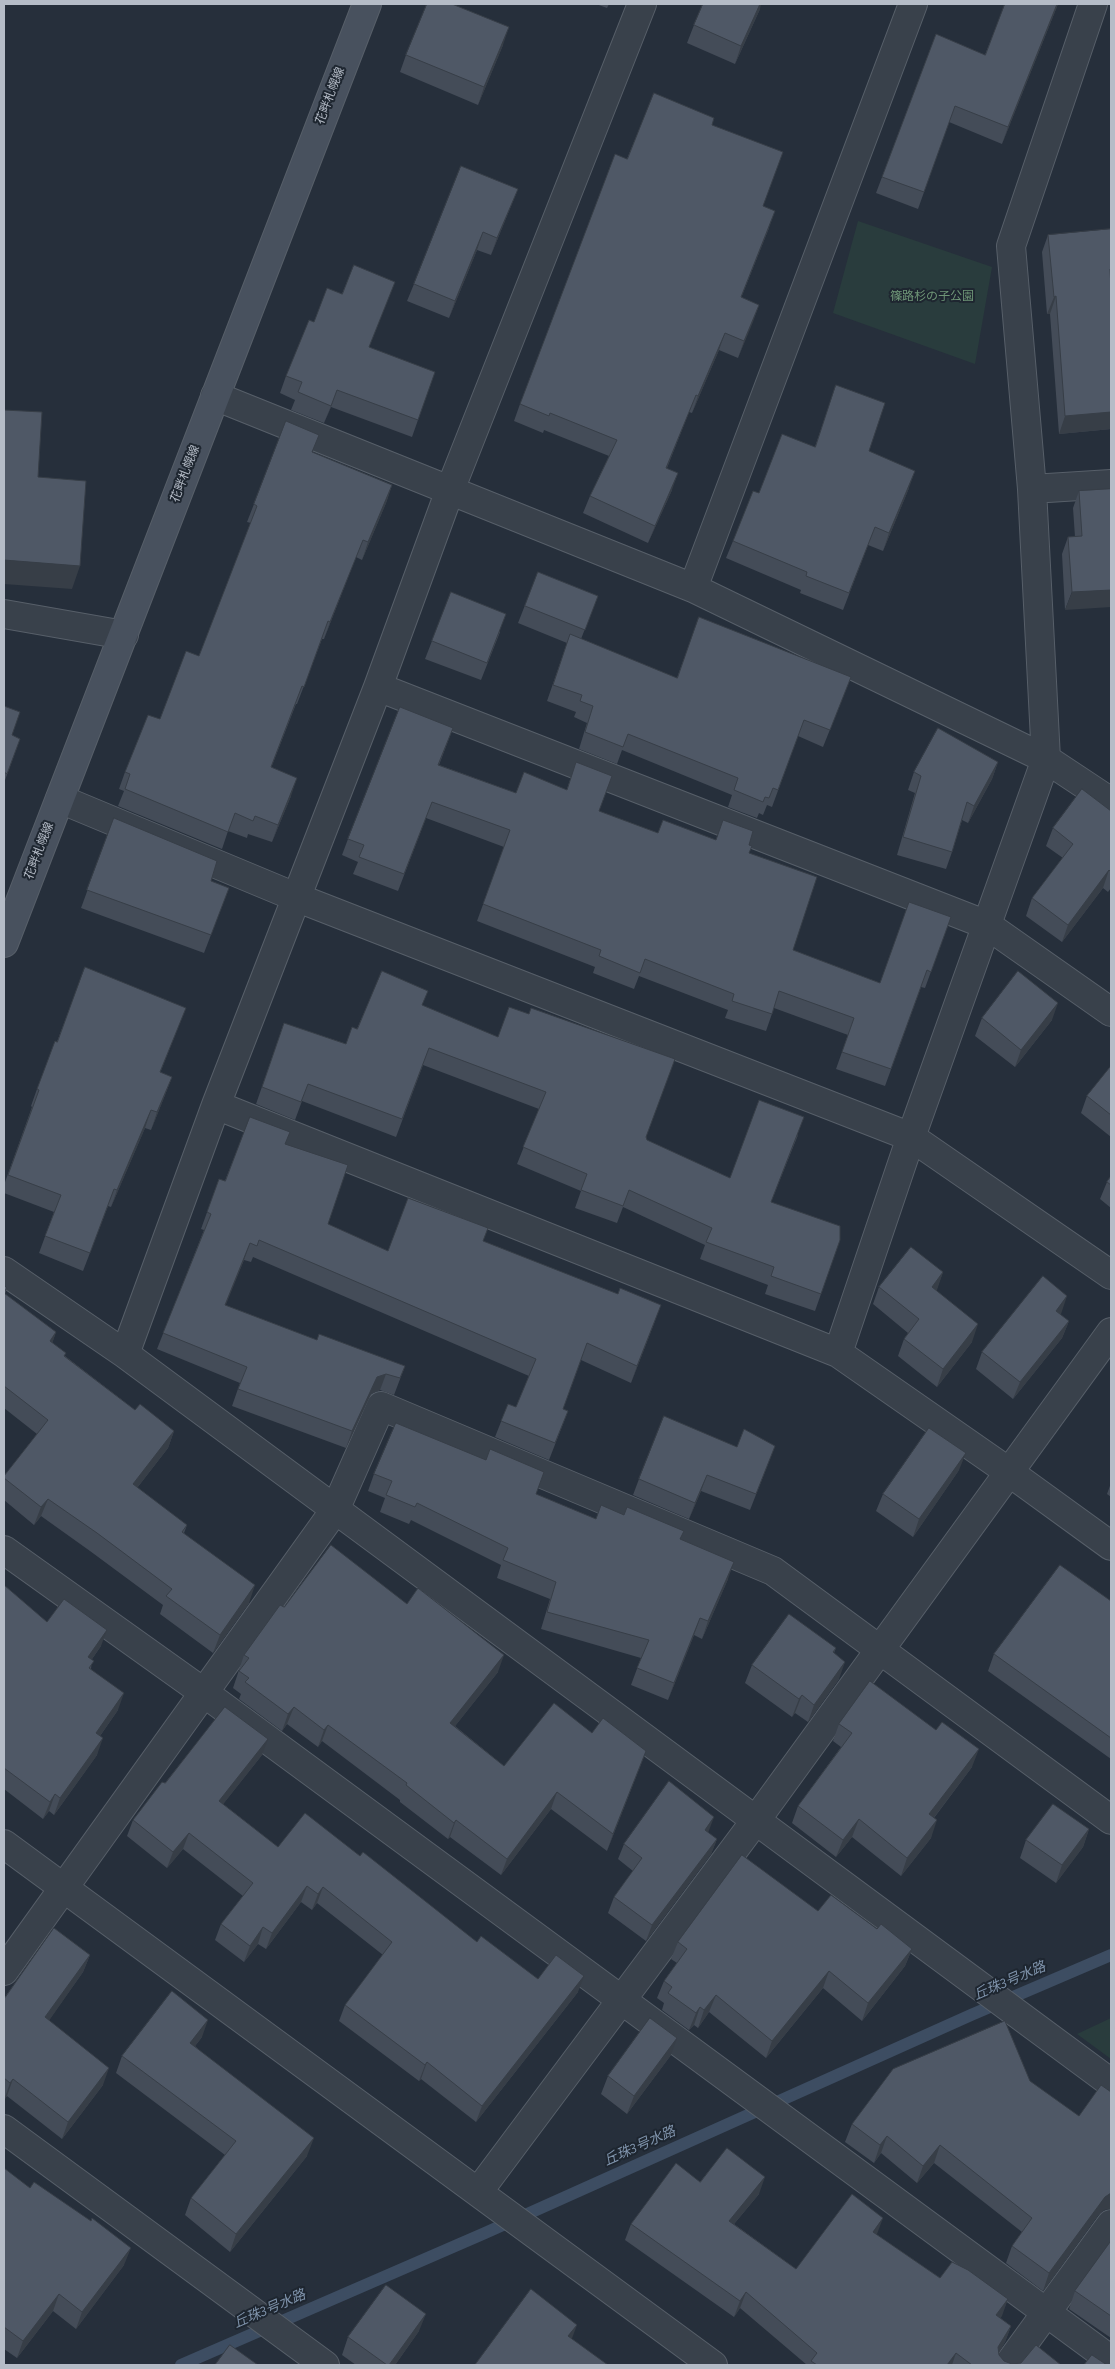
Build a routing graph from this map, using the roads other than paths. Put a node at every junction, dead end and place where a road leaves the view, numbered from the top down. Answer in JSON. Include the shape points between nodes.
{"nodes":[{"id":1,"x":367,"y":4,"type":"edge"},
{"id":2,"x":642,"y":4,"type":"edge"},
{"id":3,"x":913,"y":4,"type":"edge"},
{"id":4,"x":1093,"y":4,"type":"edge"},
{"id":5,"x":215,"y":396,"type":"junction"},
{"id":6,"x":1111,"y":484,"type":"edge"},
{"id":7,"x":1032,"y":489,"type":"junction"},
{"id":8,"x":450,"y":490,"type":"junction"},
{"id":9,"x":694,"y":588,"type":"junction"},
{"id":10,"x":4,"y":614,"type":"edge"},
{"id":11,"x":124,"y":634,"type":"junction"},
{"id":12,"x":378,"y":687,"type":"junction"},
{"id":13,"x":1046,"y":759,"type":"junction"},
{"id":14,"x":60,"y":799,"type":"junction"},
{"id":15,"x":1111,"y":802,"type":"edge"},
{"id":16,"x":298,"y":898,"type":"junction"},
{"id":17,"x":987,"y":925,"type":"junction"},
{"id":18,"x":4,"y":943,"type":"edge"},
{"id":19,"x":1111,"y":1012,"type":"edge"},
{"id":20,"x":216,"y":1105,"type":"junction"},
{"id":21,"x":910,"y":1137,"type":"junction"},
{"id":22,"x":4,"y":1271,"type":"edge"},
{"id":23,"x":1111,"y":1275,"type":"edge"},
{"id":24,"x":1111,"y":1332,"type":"edge"},
{"id":25,"x":838,"y":1353,"type":"junction"},
{"id":26,"x":125,"y":1354,"type":"junction"},
{"id":27,"x":1009,"y":1472,"type":"junction"},
{"id":28,"x":335,"y":1510,"type":"junction"},
{"id":29,"x":1111,"y":1546,"type":"edge"},
{"id":30,"x":4,"y":1550,"type":"edge"},
{"id":31,"x":880,"y":1649,"type":"junction"},
{"id":32,"x":203,"y":1692,"type":"junction"},
{"id":33,"x":756,"y":1820,"type":"junction"},
{"id":34,"x":1111,"y":1820,"type":"edge"},
{"id":35,"x":4,"y":1844,"type":"edge"},
{"id":36,"x":64,"y":1889,"type":"junction"},
{"id":37,"x":4,"y":1970,"type":"edge"},
{"id":38,"x":622,"y":2000,"type":"junction"},
{"id":39,"x":1111,"y":2083,"type":"edge"},
{"id":40,"x":4,"y":2129,"type":"edge"},
{"id":41,"x":488,"y":2200,"type":"junction"},
{"id":42,"x":1111,"y":2224,"type":"edge"},
{"id":43,"x":1048,"y":2313,"type":"junction"},
{"id":44,"x":1111,"y":2360,"type":"edge"},
{"id":45,"x":325,"y":2365,"type":"edge"},
{"id":46,"x":713,"y":2365,"type":"edge"},
{"id":47,"x":1008,"y":2365,"type":"edge"}],
"edges":[{"from":1,"to":5,"type":"main road","name":"花畔札幌線"},
{"from":2,"to":8,"type":"street"},
{"from":3,"to":9,"type":"street"},
{"from":4,"to":7,"type":"street","via":[[1011,246]]},
{"from":5,"to":8,"type":"street"},
{"from":5,"to":11,"type":"main road","name":"花畔札幌線"},
{"from":6,"to":7,"type":"street"},
{"from":7,"to":13,"type":"street"},
{"from":8,"to":9,"type":"street"},
{"from":8,"to":12,"type":"street"},
{"from":9,"to":13,"type":"street"},
{"from":10,"to":11,"type":"street"},
{"from":11,"to":14,"type":"main road","name":"花畔札幌線"},
{"from":12,"to":16,"type":"street"},
{"from":12,"to":17,"type":"street"},
{"from":13,"to":15,"type":"street"},
{"from":13,"to":17,"type":"street"},
{"from":14,"to":16,"type":"street"},
{"from":14,"to":18,"type":"main road","name":"花畔札幌線"},
{"from":16,"to":20,"type":"street"},
{"from":16,"to":21,"type":"street"},
{"from":17,"to":19,"type":"street"},
{"from":17,"to":21,"type":"street"},
{"from":20,"to":25,"type":"street"},
{"from":20,"to":26,"type":"street"},
{"from":21,"to":23,"type":"street"},
{"from":21,"to":25,"type":"street"},
{"from":22,"to":26,"type":"street"},
{"from":24,"to":27,"type":"street"},
{"from":25,"to":27,"type":"street"},
{"from":26,"to":28,"type":"street"},
{"from":27,"to":29,"type":"street"},
{"from":27,"to":31,"type":"street"},
{"from":28,"to":31,"type":"street","via":[[381,1406],[773,1571]]},
{"from":28,"to":32,"type":"street"},
{"from":28,"to":33,"type":"street"},
{"from":30,"to":32,"type":"street"},
{"from":31,"to":33,"type":"street"},
{"from":31,"to":34,"type":"street"},
{"from":32,"to":36,"type":"street"},
{"from":32,"to":38,"type":"street"},
{"from":33,"to":38,"type":"street"},
{"from":33,"to":39,"type":"street"},
{"from":35,"to":36,"type":"street"},
{"from":36,"to":37,"type":"street"},
{"from":36,"to":41,"type":"street"},
{"from":38,"to":41,"type":"street"},
{"from":38,"to":43,"type":"street"},
{"from":40,"to":45,"type":"street"},
{"from":41,"to":46,"type":"street"},
{"from":42,"to":43,"type":"street"},
{"from":43,"to":44,"type":"street"},
{"from":43,"to":47,"type":"street"}]}
